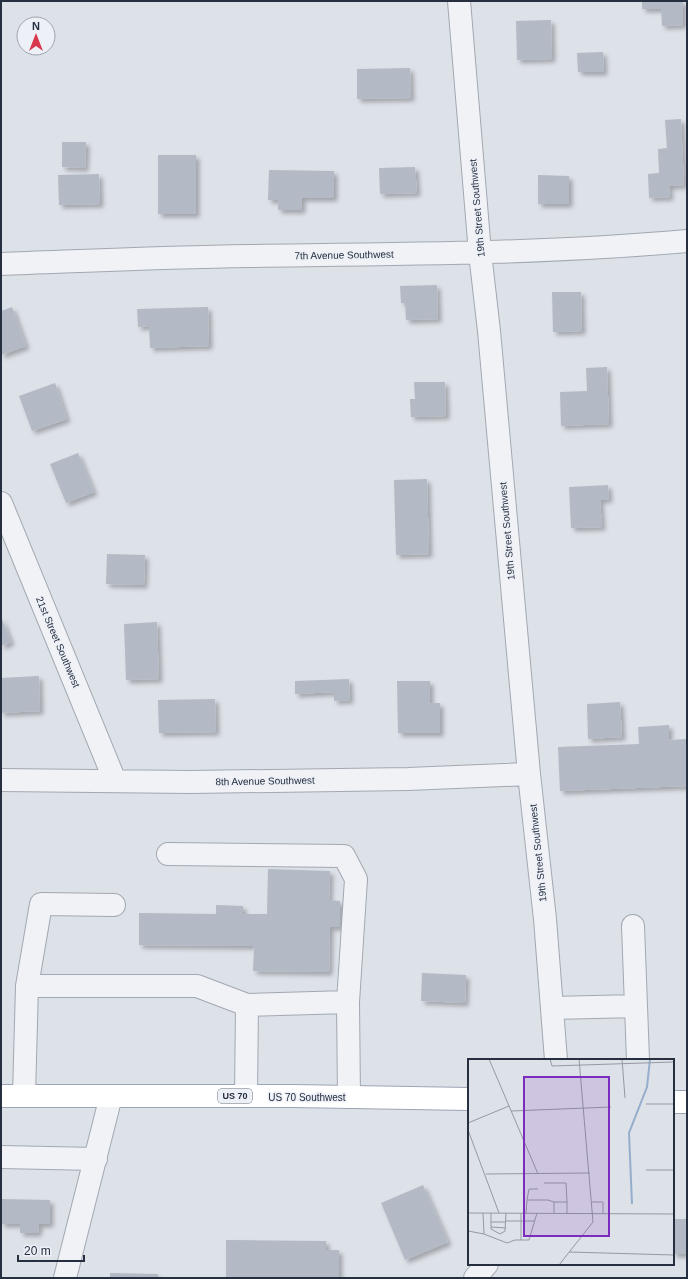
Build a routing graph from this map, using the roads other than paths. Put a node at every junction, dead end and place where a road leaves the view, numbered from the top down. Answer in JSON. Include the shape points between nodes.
{"nodes":[{"id":1,"x":459,"y":1,"type":"edge"},
{"id":2,"x":687,"y":241,"type":"edge"},
{"id":3,"x":480,"y":253,"type":"junction"},
{"id":4,"x":1,"y":264,"type":"edge"},
{"id":5,"x":1,"y":503,"type":"edge"},
{"id":6,"x":530,"y":774,"type":"junction"},
{"id":7,"x":1,"y":780,"type":"edge"},
{"id":8,"x":115,"y":781,"type":"junction"},
{"id":9,"x":168,"y":854,"type":"dead end"},
{"id":10,"x":114,"y":905,"type":"dead end"},
{"id":11,"x":633,"y":926,"type":"dead end"},
{"id":12,"x":27,"y":986,"type":"junction"},
{"id":13,"x":348,"y":1002,"type":"junction"},
{"id":14,"x":247,"y":1005,"type":"junction"},
{"id":15,"x":636,"y":1006,"type":"junction"},
{"id":16,"x":552,"y":1008,"type":"junction"},
{"id":17,"x":556,"y":1059,"type":"edge"},
{"id":18,"x":638,"y":1059,"type":"edge"},
{"id":19,"x":1,"y":1096,"type":"edge"},
{"id":20,"x":24,"y":1096,"type":"junction"},
{"id":21,"x":111,"y":1096,"type":"junction"},
{"id":22,"x":246,"y":1096,"type":"junction"},
{"id":23,"x":349,"y":1097,"type":"junction"},
{"id":24,"x":468,"y":1099,"type":"edge"},
{"id":25,"x":674,"y":1102,"type":"edge"},
{"id":26,"x":687,"y":1102,"type":"edge"},
{"id":27,"x":1,"y":1157,"type":"edge"},
{"id":28,"x":96,"y":1159,"type":"junction"},
{"id":29,"x":486,"y":1265,"type":"edge"},
{"id":30,"x":65,"y":1278,"type":"edge"},
{"id":31,"x":475,"y":1278,"type":"edge"}],
"edges":[{"from":1,"to":3,"type":"street","name":"19th Street Southwest"},
{"from":2,"to":3,"type":"street","name":"7th Avenue Southwest"},
{"from":3,"to":4,"type":"street","name":"7th Avenue Southwest","via":[[197,257]]},
{"from":3,"to":6,"type":"street","name":"19th Street Southwest"},
{"from":5,"to":8,"type":"street","name":"21st Street Southwest"},
{"from":6,"to":8,"type":"street","name":"8th Avenue Southwest","via":[[400,779]]},
{"from":6,"to":16,"type":"street","name":"19th Street Southwest"},
{"from":7,"to":8,"type":"street","name":"8th Avenue Southwest"},
{"from":9,"to":13,"type":"street","via":[[344,856],[356,879]]},
{"from":10,"to":12,"type":"street","via":[[42,904]]},
{"from":11,"to":15,"type":"street"},
{"from":12,"to":14,"type":"street","via":[[197,986]]},
{"from":12,"to":20,"type":"street"},
{"from":13,"to":14,"type":"street"},
{"from":13,"to":23,"type":"street"},
{"from":14,"to":22,"type":"street"},
{"from":15,"to":16,"type":"street"},
{"from":15,"to":18,"type":"street"},
{"from":16,"to":17,"type":"street","name":"19th Street Southwest"},
{"from":19,"to":20,"type":"main road","name":"US 70 Southwest","number":"US 70"},
{"from":20,"to":21,"type":"main road","name":"US 70 Southwest","number":"US 70"},
{"from":21,"to":22,"type":"main road","name":"US 70 Southwest","number":"US 70"},
{"from":21,"to":28,"type":"street"},
{"from":22,"to":23,"type":"main road","name":"US 70 Southwest","number":"US 70"},
{"from":23,"to":24,"type":"main road","name":"US 70 Southwest","number":"US 70"},
{"from":25,"to":26,"type":"main road"},
{"from":27,"to":28,"type":"street"},
{"from":28,"to":30,"type":"street"},
{"from":29,"to":31,"type":"street"}]}
